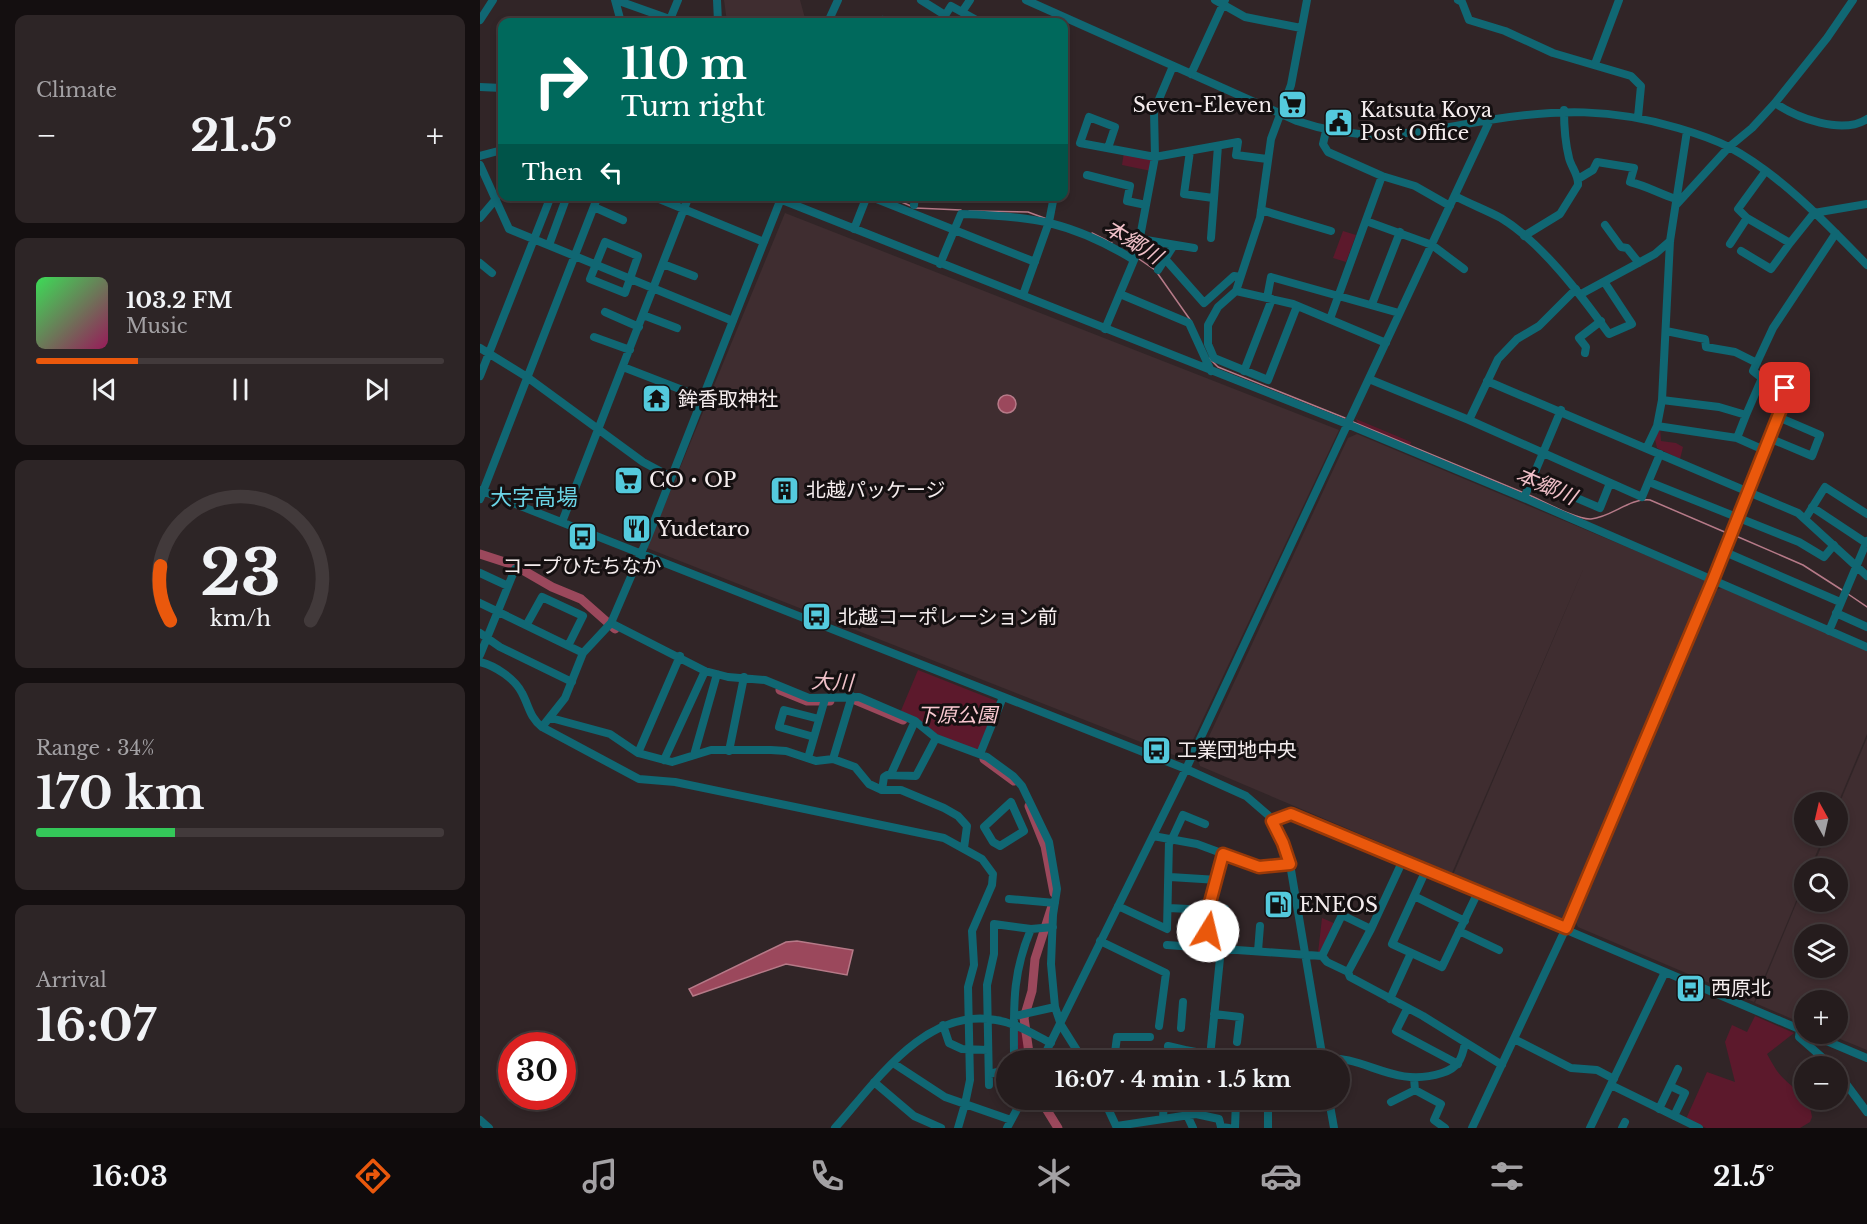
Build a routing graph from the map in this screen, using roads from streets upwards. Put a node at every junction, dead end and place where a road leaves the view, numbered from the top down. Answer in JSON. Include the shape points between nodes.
{"nodes":[{"id":1,"x":493,"y":0,"type":"edge"},
{"id":2,"x":616,"y":0,"type":"edge"},
{"id":3,"x":678,"y":0,"type":"edge"},
{"id":4,"x":717,"y":0,"type":"edge"},
{"id":5,"x":838,"y":0,"type":"edge"},
{"id":6,"x":921,"y":0,"type":"edge"},
{"id":7,"x":970,"y":0,"type":"edge"},
{"id":8,"x":1026,"y":0,"type":"edge"},
{"id":9,"x":1215,"y":0,"type":"edge"},
{"id":10,"x":1307,"y":0,"type":"edge"},
{"id":11,"x":1619,"y":0,"type":"edge"},
{"id":12,"x":1853,"y":0,"type":"edge"},
{"id":13,"x":1461,"y":1,"type":"edge"},
{"id":14,"x":1223,"y":3,"type":"edge"},
{"id":15,"x":962,"y":12,"type":"junction"},
{"id":16,"x":620,"y":18,"type":"edge"},
{"id":17,"x":664,"y":18,"type":"edge"},
{"id":18,"x":673,"y":18,"type":"edge"},
{"id":19,"x":718,"y":18,"type":"edge"},
{"id":20,"x":830,"y":18,"type":"edge"},
{"id":21,"x":942,"y":18,"type":"edge"},
{"id":22,"x":944,"y":18,"type":"edge"},
{"id":23,"x":973,"y":18,"type":"edge"},
{"id":24,"x":1066,"y":18,"type":"edge"},
{"id":25,"x":1068,"y":19,"type":"edge"},
{"id":26,"x":480,"y":20,"type":"edge"},
{"id":27,"x":1300,"y":28,"type":"junction"},
{"id":28,"x":1595,"y":64,"type":"junction"},
{"id":29,"x":1173,"y":66,"type":"junction"},
{"id":30,"x":1191,"y":74,"type":"junction"},
{"id":31,"x":480,"y":87,"type":"edge"},
{"id":32,"x":498,"y":88,"type":"edge"},
{"id":33,"x":1775,"y":103,"type":"junction"},
{"id":34,"x":1564,"y":111,"type":"junction"},
{"id":35,"x":1280,"y":114,"type":"junction"},
{"id":36,"x":1638,"y":117,"type":"junction"},
{"id":37,"x":1867,"y":119,"type":"edge"},
{"id":38,"x":1490,"y":120,"type":"junction"},
{"id":39,"x":1326,"y":131,"type":"junction"},
{"id":40,"x":1687,"y":131,"type":"junction"},
{"id":41,"x":1218,"y":146,"type":"junction"},
{"id":42,"x":1729,"y":147,"type":"junction"},
{"id":43,"x":1108,"y":148,"type":"junction"},
{"id":44,"x":498,"y":151,"type":"edge"},
{"id":45,"x":1190,"y":152,"type":"junction"},
{"id":46,"x":480,"y":156,"type":"edge"},
{"id":47,"x":1155,"y":157,"type":"junction"},
{"id":48,"x":1267,"y":159,"type":"junction"},
{"id":49,"x":480,"y":165,"type":"edge"},
{"id":50,"x":1765,"y":172,"type":"junction"},
{"id":51,"x":1087,"y":175,"type":"dead end"},
{"id":52,"x":1382,"y":176,"type":"junction"},
{"id":53,"x":1578,"y":179,"type":"junction"},
{"id":54,"x":1455,"y":196,"type":"junction"},
{"id":55,"x":1213,"y":198,"type":"junction"},
{"id":56,"x":496,"y":199,"type":"junction"},
{"id":57,"x":549,"y":201,"type":"edge"},
{"id":58,"x":565,"y":201,"type":"edge"},
{"id":59,"x":596,"y":201,"type":"edge"},
{"id":60,"x":663,"y":201,"type":"edge"},
{"id":61,"x":687,"y":201,"type":"edge"},
{"id":62,"x":780,"y":201,"type":"edge"},
{"id":63,"x":788,"y":201,"type":"edge"},
{"id":64,"x":866,"y":201,"type":"edge"},
{"id":65,"x":881,"y":201,"type":"edge"},
{"id":66,"x":1053,"y":201,"type":"edge"},
{"id":67,"x":1676,"y":202,"type":"junction"},
{"id":68,"x":1867,"y":204,"type":"edge"},
{"id":69,"x":1146,"y":205,"type":"junction"},
{"id":70,"x":1450,"y":206,"type":"junction"},
{"id":71,"x":594,"y":207,"type":"junction"},
{"id":72,"x":684,"y":210,"type":"junction"},
{"id":73,"x":1262,"y":210,"type":"junction"},
{"id":74,"x":481,"y":213,"type":"edge"},
{"id":75,"x":1814,"y":213,"type":"junction"},
{"id":76,"x":1747,"y":218,"type":"junction"},
{"id":77,"x":1050,"y":219,"type":"junction"},
{"id":78,"x":623,"y":220,"type":"dead end"},
{"id":79,"x":1366,"y":221,"type":"junction"},
{"id":80,"x":1605,"y":225,"type":"dead end"},
{"id":81,"x":854,"y":229,"type":"junction"},
{"id":82,"x":954,"y":230,"type":"junction"},
{"id":83,"x":1331,"y":231,"type":"dead end"},
{"id":84,"x":1400,"y":232,"type":"junction"},
{"id":85,"x":1836,"y":233,"type":"junction"},
{"id":86,"x":1140,"y":236,"type":"junction"},
{"id":87,"x":1524,"y":236,"type":"junction"},
{"id":88,"x":1211,"y":238,"type":"dead end"},
{"id":89,"x":535,"y":240,"type":"junction"},
{"id":90,"x":1670,"y":241,"type":"junction"},
{"id":91,"x":764,"y":242,"type":"junction"},
{"id":92,"x":1790,"y":243,"type":"junction"},
{"id":93,"x":1730,"y":244,"type":"dead end"},
{"id":94,"x":549,"y":245,"type":"junction"},
{"id":95,"x":1174,"y":245,"type":"junction"},
{"id":96,"x":1432,"y":245,"type":"junction"},
{"id":97,"x":1194,"y":248,"type":"dead end"},
{"id":98,"x":1741,"y":251,"type":"dead end"},
{"id":99,"x":573,"y":255,"type":"junction"},
{"id":100,"x":1136,"y":257,"type":"junction"},
{"id":101,"x":1166,"y":260,"type":"junction"},
{"id":102,"x":1035,"y":262,"type":"junction"},
{"id":103,"x":480,"y":263,"type":"edge"},
{"id":104,"x":1639,"y":263,"type":"junction"},
{"id":105,"x":597,"y":264,"type":"junction"},
{"id":106,"x":663,"y":264,"type":"junction"},
{"id":107,"x":940,"y":264,"type":"junction"},
{"id":108,"x":1867,"y":264,"type":"edge"},
{"id":109,"x":1464,"y":269,"type":"dead end"},
{"id":110,"x":1158,"y":270,"type":"dead end"},
{"id":111,"x":492,"y":273,"type":"dead end"},
{"id":112,"x":694,"y":276,"type":"dead end"},
{"id":113,"x":630,"y":278,"type":"junction"},
{"id":114,"x":1240,"y":278,"type":"junction"},
{"id":115,"x":1605,"y":283,"type":"junction"},
{"id":116,"x":654,"y":287,"type":"junction"},
{"id":117,"x":1236,"y":291,"type":"junction"},
{"id":118,"x":1578,"y":291,"type":"junction"},
{"id":119,"x":1120,"y":294,"type":"junction"},
{"id":120,"x":1338,"y":294,"type":"junction"},
{"id":121,"x":1023,"y":295,"type":"junction"},
{"id":122,"x":1269,"y":298,"type":"junction"},
{"id":123,"x":1372,"y":304,"type":"junction"},
{"id":124,"x":1298,"y":306,"type":"junction"},
{"id":125,"x":605,"y":312,"type":"dead end"},
{"id":126,"x":1400,"y":313,"type":"junction"},
{"id":127,"x":643,"y":315,"type":"junction"},
{"id":128,"x":1330,"y":320,"type":"junction"},
{"id":129,"x":733,"y":321,"type":"junction"},
{"id":130,"x":1601,"y":321,"type":"junction"},
{"id":131,"x":639,"y":327,"type":"junction"},
{"id":132,"x":677,"y":328,"type":"dead end"},
{"id":133,"x":1106,"y":329,"type":"junction"},
{"id":134,"x":1666,"y":331,"type":"junction"},
{"id":135,"x":594,"y":337,"type":"dead end"},
{"id":136,"x":1386,"y":343,"type":"junction"},
{"id":137,"x":480,"y":348,"type":"edge"},
{"id":138,"x":630,"y":350,"type":"junction"},
{"id":139,"x":488,"y":353,"type":"junction"},
{"id":140,"x":1585,"y":353,"type":"dead end"},
{"id":141,"x":1757,"y":363,"type":"junction"},
{"id":142,"x":1210,"y":364,"type":"junction"},
{"id":143,"x":623,"y":367,"type":"junction"},
{"id":144,"x":1244,"y":371,"type":"junction"},
{"id":145,"x":480,"y":376,"type":"edge"},
{"id":146,"x":527,"y":377,"type":"junction"},
{"id":147,"x":1762,"y":378,"type":"junction"},
{"id":148,"x":1369,"y":379,"type":"junction"},
{"id":149,"x":1487,"y":381,"type":"junction"},
{"id":150,"x":703,"y":398,"type":"junction"},
{"id":151,"x":1662,"y":400,"type":"junction"},
{"id":152,"x":1561,"y":410,"type":"junction"},
{"id":153,"x":1746,"y":415,"type":"junction"},
{"id":154,"x":1778,"y":417,"type":"junction"},
{"id":155,"x":1469,"y":420,"type":"junction"},
{"id":156,"x":1347,"y":424,"type":"junction"},
{"id":157,"x":1657,"y":426,"type":"junction"},
{"id":158,"x":598,"y":428,"type":"junction"},
{"id":159,"x":1737,"y":438,"type":"junction"},
{"id":160,"x":1769,"y":438,"type":"junction"},
{"id":161,"x":1647,"y":447,"type":"junction"},
{"id":162,"x":1764,"y":450,"type":"junction"},
{"id":163,"x":1544,"y":452,"type":"junction"},
{"id":164,"x":1660,"y":454,"type":"junction"},
{"id":165,"x":672,"y":477,"type":"junction"},
{"id":166,"x":1532,"y":479,"type":"junction"},
{"id":167,"x":1649,"y":482,"type":"junction"},
{"id":168,"x":1610,"y":483,"type":"junction"},
{"id":169,"x":1750,"y":491,"type":"junction"},
{"id":170,"x":481,"y":493,"type":"edge"},
{"id":171,"x":1526,"y":494,"type":"junction"},
{"id":172,"x":1812,"y":507,"type":"junction"},
{"id":173,"x":1867,"y":514,"type":"edge"},
{"id":174,"x":1739,"y":518,"type":"junction"},
{"id":175,"x":1805,"y":519,"type":"junction"},
{"id":176,"x":562,"y":522,"type":"junction"},
{"id":177,"x":1866,"y":542,"type":"edge"},
{"id":178,"x":1834,"y":545,"type":"junction"},
{"id":179,"x":1725,"y":552,"type":"junction"},
{"id":180,"x":641,"y":553,"type":"junction"},
{"id":181,"x":1855,"y":565,"type":"junction"},
{"id":182,"x":515,"y":568,"type":"dead end"},
{"id":183,"x":480,"y":573,"type":"edge"},
{"id":184,"x":1867,"y":576,"type":"edge"},
{"id":185,"x":1713,"y":580,"type":"junction"},
{"id":186,"x":508,"y":586,"type":"junction"},
{"id":187,"x":1842,"y":599,"type":"junction"},
{"id":188,"x":480,"y":603,"type":"edge"},
{"id":189,"x":499,"y":610,"type":"junction"},
{"id":190,"x":1836,"y":613,"type":"junction"},
{"id":191,"x":527,"y":624,"type":"junction"},
{"id":192,"x":609,"y":625,"type":"junction"},
{"id":193,"x":1867,"y":627,"type":"edge"},
{"id":194,"x":1828,"y":631,"type":"junction"},
{"id":195,"x":484,"y":634,"type":"edge"},
{"id":196,"x":569,"y":644,"type":"junction"},
{"id":197,"x":1867,"y":647,"type":"edge"},
{"id":198,"x":583,"y":653,"type":"junction"},
{"id":199,"x":480,"y":655,"type":"edge"},
{"id":200,"x":678,"y":659,"type":"junction"},
{"id":201,"x":480,"y":662,"type":"edge"},
{"id":202,"x":704,"y":672,"type":"junction"},
{"id":203,"x":716,"y":676,"type":"junction"},
{"id":204,"x":744,"y":679,"type":"junction"},
{"id":205,"x":572,"y":682,"type":"junction"},
{"id":206,"x":1003,"y":697,"type":"junction"},
{"id":207,"x":852,"y":698,"type":"junction"},
{"id":208,"x":824,"y":702,"type":"junction"},
{"id":209,"x":551,"y":718,"type":"junction"},
{"id":210,"x":819,"y":719,"type":"junction"},
{"id":211,"x":914,"y":723,"type":"junction"},
{"id":212,"x":542,"y":727,"type":"junction"},
{"id":213,"x":814,"y":737,"type":"junction"},
{"id":214,"x":935,"y":740,"type":"junction"},
{"id":215,"x":729,"y":751,"type":"junction"},
{"id":216,"x":638,"y":753,"type":"junction"},
{"id":217,"x":694,"y":754,"type":"junction"},
{"id":218,"x":980,"y":754,"type":"junction"},
{"id":219,"x":808,"y":758,"type":"junction"},
{"id":220,"x":833,"y":759,"type":"junction"},
{"id":221,"x":664,"y":760,"type":"junction"},
{"id":222,"x":1186,"y":769,"type":"junction"},
{"id":223,"x":891,"y":774,"type":"junction"},
{"id":224,"x":882,"y":790,"type":"junction"},
{"id":225,"x":1272,"y":821,"type":"junction"},
{"id":226,"x":1036,"y":823,"type":"junction"},
{"id":227,"x":1205,"y":824,"type":"dead end"},
{"id":228,"x":1024,"y":831,"type":"junction"},
{"id":229,"x":1153,"y":836,"type":"junction"},
{"id":230,"x":1170,"y":841,"type":"junction"},
{"id":231,"x":964,"y":848,"type":"junction"},
{"id":232,"x":1223,"y":854,"type":"junction"},
{"id":233,"x":1403,"y":860,"type":"junction"},
{"id":234,"x":1290,"y":864,"type":"junction"},
{"id":235,"x":1426,"y":870,"type":"junction"},
{"id":236,"x":1170,"y":877,"type":"junction"},
{"id":237,"x":1218,"y":880,"type":"junction"},
{"id":238,"x":1478,"y":892,"type":"junction"},
{"id":239,"x":1414,"y":896,"type":"junction"},
{"id":240,"x":1009,"y":899,"type":"dead end"},
{"id":241,"x":1055,"y":903,"type":"junction"},
{"id":242,"x":1118,"y":906,"type":"junction"},
{"id":243,"x":1169,"y":908,"type":"junction"},
{"id":244,"x":1225,"y":909,"type":"dead end"},
{"id":245,"x":1208,"y":910,"type":"junction"},
{"id":246,"x":1464,"y":921,"type":"junction"},
{"id":247,"x":1260,"y":926,"type":"dead end"},
{"id":248,"x":1048,"y":928,"type":"junction"},
{"id":249,"x":1566,"y":928,"type":"junction"},
{"id":250,"x":1031,"y":929,"type":"junction"},
{"id":251,"x":1371,"y":929,"type":"junction"},
{"id":252,"x":1208,"y":931,"type":"dead end"},
{"id":253,"x":1459,"y":931,"type":"junction"},
{"id":254,"x":1100,"y":941,"type":"junction"},
{"id":255,"x":1167,"y":945,"type":"dead end"},
{"id":256,"x":1221,"y":949,"type":"junction"},
{"id":257,"x":1499,"y":950,"type":"dead end"},
{"id":258,"x":1258,"y":951,"type":"junction"},
{"id":259,"x":1411,"y":953,"type":"junction"},
{"id":260,"x":1305,"y":954,"type":"junction"},
{"id":261,"x":1322,"y":956,"type":"junction"},
{"id":262,"x":1348,"y":972,"type":"junction"},
{"id":263,"x":1665,"y":972,"type":"junction"},
{"id":264,"x":1390,"y":999,"type":"junction"},
{"id":265,"x":1183,"y":1002,"type":"dead end"},
{"id":266,"x":1055,"y":1008,"type":"junction"},
{"id":267,"x":1407,"y":1009,"type":"junction"},
{"id":268,"x":1214,"y":1014,"type":"junction"},
{"id":269,"x":1017,"y":1015,"type":"junction"},
{"id":270,"x":970,"y":1017,"type":"junction"},
{"id":271,"x":988,"y":1018,"type":"junction"},
{"id":272,"x":1061,"y":1024,"type":"junction"},
{"id":273,"x":943,"y":1025,"type":"junction"},
{"id":274,"x":1159,"y":1026,"type":"dead end"},
{"id":275,"x":1794,"y":1027,"type":"edge"},
{"id":276,"x":1021,"y":1028,"type":"junction"},
{"id":277,"x":1181,"y":1028,"type":"dead end"},
{"id":278,"x":1150,"y":1037,"type":"dead end"},
{"id":279,"x":1514,"y":1039,"type":"junction"},
{"id":280,"x":1238,"y":1042,"type":"dead end"},
{"id":281,"x":1051,"y":1043,"type":"junction"},
{"id":282,"x":1465,"y":1043,"type":"junction"},
{"id":283,"x":1807,"y":1044,"type":"edge"},
{"id":284,"x":1834,"y":1044,"type":"edge"},
{"id":285,"x":1168,"y":1046,"type":"dead end"},
{"id":286,"x":1211,"y":1047,"type":"dead end"},
{"id":287,"x":970,"y":1050,"type":"junction"},
{"id":288,"x":988,"y":1050,"type":"junction"},
{"id":289,"x":1016,"y":1050,"type":"edge"},
{"id":290,"x":1047,"y":1050,"type":"edge"},
{"id":291,"x":1077,"y":1050,"type":"edge"},
{"id":292,"x":1115,"y":1050,"type":"edge"},
{"id":293,"x":1185,"y":1050,"type":"edge"},
{"id":294,"x":1321,"y":1050,"type":"edge"},
{"id":295,"x":1821,"y":1056,"type":"edge"},
{"id":296,"x":1867,"y":1058,"type":"edge"},
{"id":297,"x":1350,"y":1061,"type":"edge"},
{"id":298,"x":893,"y":1062,"type":"junction"},
{"id":299,"x":1458,"y":1064,"type":"junction"},
{"id":300,"x":1502,"y":1065,"type":"junction"},
{"id":301,"x":1678,"y":1070,"type":"dead end"},
{"id":302,"x":996,"y":1072,"type":"edge"},
{"id":303,"x":989,"y":1074,"type":"junction"},
{"id":304,"x":1413,"y":1078,"type":"junction"},
{"id":305,"x":874,"y":1082,"type":"junction"},
{"id":306,"x":1612,"y":1082,"type":"junction"},
{"id":307,"x":989,"y":1085,"type":"dead end"},
{"id":308,"x":1670,"y":1086,"type":"junction"},
{"id":309,"x":1848,"y":1086,"type":"edge"},
{"id":310,"x":1415,"y":1090,"type":"junction"},
{"id":311,"x":1391,"y":1101,"type":"dead end"},
{"id":312,"x":965,"y":1104,"type":"junction"},
{"id":313,"x":1659,"y":1109,"type":"junction"},
{"id":314,"x":1016,"y":1110,"type":"edge"},
{"id":315,"x":1109,"y":1110,"type":"edge"},
{"id":316,"x":1163,"y":1110,"type":"edge"},
{"id":317,"x":1197,"y":1110,"type":"edge"},
{"id":318,"x":1236,"y":1110,"type":"edge"},
{"id":319,"x":1268,"y":1110,"type":"edge"},
{"id":320,"x":1331,"y":1110,"type":"edge"},
{"id":321,"x":1866,"y":1110,"type":"edge"},
{"id":322,"x":1196,"y":1114,"type":"junction"},
{"id":323,"x":1187,"y":1115,"type":"junction"},
{"id":324,"x":1674,"y":1116,"type":"junction"},
{"id":325,"x":1163,"y":1118,"type":"junction"},
{"id":326,"x":480,"y":1119,"type":"edge"},
{"id":327,"x":1011,"y":1120,"type":"junction"},
{"id":328,"x":1117,"y":1127,"type":"edge"},
{"id":329,"x":489,"y":1128,"type":"edge"},
{"id":330,"x":835,"y":1128,"type":"edge"},
{"id":331,"x":941,"y":1128,"type":"edge"},
{"id":332,"x":958,"y":1128,"type":"edge"},
{"id":333,"x":1007,"y":1128,"type":"edge"},
{"id":334,"x":1193,"y":1128,"type":"edge"},
{"id":335,"x":1224,"y":1128,"type":"edge"},
{"id":336,"x":1235,"y":1128,"type":"edge"},
{"id":337,"x":1268,"y":1128,"type":"edge"},
{"id":338,"x":1334,"y":1128,"type":"edge"},
{"id":339,"x":1446,"y":1128,"type":"edge"},
{"id":340,"x":1472,"y":1128,"type":"edge"},
{"id":341,"x":1590,"y":1128,"type":"edge"},
{"id":342,"x":1699,"y":1128,"type":"edge"}],
"edges":[{"from":1,"to":26,"type":"street"},
{"from":2,"to":16,"type":"street"},
{"from":2,"to":17,"type":"street"},
{"from":3,"to":18,"type":"street"},
{"from":4,"to":19,"type":"street"},
{"from":5,"to":20,"type":"street"},
{"from":6,"to":21,"type":"street"},
{"from":7,"to":15,"type":"street"},
{"from":8,"to":24,"type":"street"},
{"from":9,"to":14,"type":"street"},
{"from":10,"to":27,"type":"street"},
{"from":11,"to":28,"type":"street"},
{"from":12,"to":33,"type":"street"},
{"from":13,"to":28,"type":"street","via":[[1469,20],[1553,53]]},
{"from":14,"to":27,"type":"street","via":[[1245,17]]},
{"from":14,"to":30,"type":"street"},
{"from":15,"to":22,"type":"street","via":[[951,6]]},
{"from":15,"to":23,"type":"street"},
{"from":25,"to":29,"type":"street"},
{"from":27,"to":35,"type":"street","via":[[1291,85]]},
{"from":28,"to":36,"type":"street","via":[[1631,76],[1639,83]]},
{"from":29,"to":30,"type":"street"},
{"from":29,"to":47,"type":"street","via":[[1154,111]]},
{"from":30,"to":35,"type":"street"},
{"from":31,"to":32,"type":"street"},
{"from":33,"to":37,"type":"street","via":[[1804,119],[1860,124]]},
{"from":33,"to":42,"type":"street"},
{"from":34,"to":36,"type":"street"},
{"from":34,"to":38,"type":"street"},
{"from":34,"to":53,"type":"street","via":[[1569,160]]},
{"from":35,"to":39,"type":"street"},
{"from":35,"to":48,"type":"street"},
{"from":36,"to":40,"type":"street"},
{"from":38,"to":39,"type":"street","via":[[1388,135]]},
{"from":38,"to":54,"type":"street"},
{"from":39,"to":52,"type":"street","via":[[1323,144],[1328,152]]},
{"from":40,"to":42,"type":"street"},
{"from":40,"to":67,"type":"street"},
{"from":41,"to":45,"type":"street"},
{"from":41,"to":48,"type":"street","via":[[1238,142],[1236,155]]},
{"from":41,"to":55,"type":"street"},
{"from":42,"to":50,"type":"street"},
{"from":42,"to":67,"type":"street"},
{"from":43,"to":43,"type":"street","via":[[1080,143],[1089,117],[1115,127]]},
{"from":43,"to":47,"type":"street"},
{"from":44,"to":46,"type":"street"},
{"from":45,"to":47,"type":"street"},
{"from":45,"to":55,"type":"street","via":[[1184,194]]},
{"from":47,"to":69,"type":"street"},
{"from":48,"to":73,"type":"street"},
{"from":49,"to":56,"type":"street"},
{"from":50,"to":75,"type":"street"},
{"from":50,"to":76,"type":"street","via":[[1738,209]]},
{"from":51,"to":69,"type":"street","via":[[1130,186],[1127,201]]},
{"from":52,"to":70,"type":"street","via":[[1415,186]]},
{"from":52,"to":79,"type":"street"},
{"from":53,"to":67,"type":"street","via":[[1593,170],[1597,162],[1634,168],[1630,182],[1651,187]]},
{"from":53,"to":87,"type":"street","via":[[1575,194],[1560,214]]},
{"from":54,"to":70,"type":"street"},
{"from":54,"to":87,"type":"street","via":[[1501,219]]},
{"from":55,"to":88,"type":"street"},
{"from":56,"to":74,"type":"street"},
{"from":56,"to":89,"type":"street","via":[[509,229]]},
{"from":57,"to":89,"type":"street"},
{"from":58,"to":94,"type":"street"},
{"from":59,"to":71,"type":"street"},
{"from":60,"to":72,"type":"street"},
{"from":61,"to":72,"type":"street"},
{"from":62,"to":91,"type":"street"},
{"from":63,"to":81,"type":"street"},
{"from":64,"to":81,"type":"street"},
{"from":65,"to":82,"type":"street"},
{"from":66,"to":77,"type":"street"},
{"from":67,"to":90,"type":"street"},
{"from":68,"to":75,"type":"street"},
{"from":69,"to":86,"type":"street"},
{"from":70,"to":96,"type":"street"},
{"from":71,"to":78,"type":"street"},
{"from":71,"to":99,"type":"street"},
{"from":72,"to":91,"type":"street"},
{"from":72,"to":106,"type":"street"},
{"from":73,"to":83,"type":"street"},
{"from":73,"to":114,"type":"street"},
{"from":75,"to":85,"type":"street"},
{"from":75,"to":92,"type":"street"},
{"from":76,"to":92,"type":"street"},
{"from":76,"to":93,"type":"street"},
{"from":77,"to":82,"type":"street","via":[[961,214]]},
{"from":77,"to":100,"type":"street"},
{"from":77,"to":102,"type":"street"},
{"from":79,"to":84,"type":"street"},
{"from":79,"to":120,"type":"street"},
{"from":80,"to":104,"type":"street","via":[[1621,248],[1627,248]]},
{"from":81,"to":107,"type":"street"},
{"from":82,"to":102,"type":"street"},
{"from":82,"to":107,"type":"street"},
{"from":84,"to":96,"type":"street"},
{"from":84,"to":123,"type":"street"},
{"from":85,"to":108,"type":"street"},
{"from":85,"to":141,"type":"street","via":[[1773,328]]},
{"from":86,"to":95,"type":"street"},
{"from":86,"to":100,"type":"street"},
{"from":87,"to":118,"type":"street"},
{"from":89,"to":94,"type":"street"},
{"from":89,"to":139,"type":"street"},
{"from":90,"to":104,"type":"street"},
{"from":90,"to":134,"type":"street"},
{"from":91,"to":129,"type":"street"},
{"from":92,"to":98,"type":"street","via":[[1771,269]]},
{"from":94,"to":99,"type":"street"},
{"from":95,"to":97,"type":"street"},
{"from":95,"to":101,"type":"street"},
{"from":96,"to":109,"type":"street"},
{"from":96,"to":126,"type":"street"},
{"from":99,"to":105,"type":"street"},
{"from":99,"to":146,"type":"street"},
{"from":100,"to":119,"type":"street"},
{"from":101,"to":110,"type":"street"},
{"from":101,"to":114,"type":"street","via":[[1204,303],[1234,276]]},
{"from":102,"to":121,"type":"street"},
{"from":103,"to":111,"type":"street"},
{"from":104,"to":115,"type":"street"},
{"from":105,"to":113,"type":"street"},
{"from":105,"to":113,"type":"street","via":[[590,279],[624,294]]},
{"from":105,"to":113,"type":"street","via":[[605,242],[638,256]]},
{"from":106,"to":112,"type":"street"},
{"from":106,"to":116,"type":"street"},
{"from":107,"to":121,"type":"street"},
{"from":113,"to":116,"type":"street"},
{"from":114,"to":117,"type":"street"},
{"from":115,"to":118,"type":"street"},
{"from":115,"to":130,"type":"street","via":[[1632,324],[1609,334]]},
{"from":116,"to":127,"type":"street"},
{"from":116,"to":129,"type":"street"},
{"from":117,"to":122,"type":"street"},
{"from":117,"to":142,"type":"street","via":[[1218,306],[1208,325]]},
{"from":118,"to":130,"type":"street"},
{"from":118,"to":149,"type":"street","via":[[1539,326],[1516,339],[1498,359]]},
{"from":119,"to":133,"type":"street"},
{"from":119,"to":142,"type":"street","via":[[1189,322]]},
{"from":120,"to":122,"type":"street","via":[[1271,277]]},
{"from":120,"to":123,"type":"street"},
{"from":120,"to":128,"type":"street"},
{"from":121,"to":133,"type":"street"},
{"from":122,"to":124,"type":"street"},
{"from":122,"to":144,"type":"street"},
{"from":123,"to":126,"type":"street"},
{"from":124,"to":128,"type":"street"},
{"from":124,"to":144,"type":"street","via":[[1268,380]]},
{"from":125,"to":131,"type":"street"},
{"from":126,"to":136,"type":"street"},
{"from":127,"to":131,"type":"street"},
{"from":127,"to":132,"type":"street"},
{"from":128,"to":136,"type":"street"},
{"from":129,"to":150,"type":"street"},
{"from":130,"to":140,"type":"street","via":[[1579,338],[1586,347]]},
{"from":131,"to":138,"type":"street"},
{"from":133,"to":142,"type":"street"},
{"from":134,"to":141,"type":"street","via":[[1705,339],[1706,347],[1735,352]]},
{"from":134,"to":151,"type":"street"},
{"from":135,"to":138,"type":"street"},
{"from":136,"to":148,"type":"street"},
{"from":137,"to":139,"type":"street"},
{"from":138,"to":143,"type":"street"},
{"from":139,"to":145,"type":"street"},
{"from":139,"to":146,"type":"street"},
{"from":141,"to":147,"type":"street","via":[[1753,373]]},
{"from":142,"to":144,"type":"street"},
{"from":142,"to":156,"type":"street"},
{"from":143,"to":150,"type":"street"},
{"from":143,"to":158,"type":"street"},
{"from":146,"to":158,"type":"street"},
{"from":146,"to":170,"type":"street"},
{"from":147,"to":153,"type":"street"},
{"from":147,"to":154,"type":"street","via":[[1785,388],[1787,394]]},
{"from":148,"to":155,"type":"street"},
{"from":148,"to":156,"type":"street"},
{"from":149,"to":152,"type":"street"},
{"from":149,"to":155,"type":"street"},
{"from":150,"to":165,"type":"street"},
{"from":151,"to":153,"type":"street","via":[[1719,406]]},
{"from":151,"to":157,"type":"street"},
{"from":152,"to":161,"type":"street"},
{"from":152,"to":163,"type":"street"},
{"from":153,"to":159,"type":"street"},
{"from":154,"to":160,"type":"street"},
{"from":154,"to":160,"type":"street","via":[[1820,435],[1812,456]]},
{"from":155,"to":163,"type":"street"},
{"from":156,"to":171,"type":"street"},
{"from":156,"to":222,"type":"street"},
{"from":157,"to":159,"type":"street"},
{"from":157,"to":161,"type":"street"},
{"from":158,"to":165,"type":"street","via":[[643,462]]},
{"from":158,"to":176,"type":"street"},
{"from":159,"to":162,"type":"street"},
{"from":160,"to":162,"type":"street"},
{"from":161,"to":164,"type":"street"},
{"from":162,"to":169,"type":"street"},
{"from":163,"to":166,"type":"street"},
{"from":163,"to":168,"type":"street"},
{"from":164,"to":167,"type":"street"},
{"from":164,"to":169,"type":"street"},
{"from":165,"to":180,"type":"street"},
{"from":166,"to":168,"type":"street","via":[[1600,508]]},
{"from":166,"to":171,"type":"street"},
{"from":167,"to":168,"type":"street","via":[[1642,497]]},
{"from":167,"to":174,"type":"street"},
{"from":169,"to":174,"type":"street"},
{"from":169,"to":175,"type":"street"},
{"from":170,"to":176,"type":"street"},
{"from":171,"to":185,"type":"street"},
{"from":172,"to":173,"type":"street","via":[[1825,487]]},
{"from":172,"to":175,"type":"street"},
{"from":172,"to":177,"type":"street"},
{"from":174,"to":178,"type":"street","via":[[1799,542],[1824,557]]},
{"from":174,"to":179,"type":"street"},
{"from":175,"to":178,"type":"street"},
{"from":176,"to":180,"type":"street"},
{"from":177,"to":181,"type":"street"},
{"from":178,"to":181,"type":"street"},
{"from":179,"to":185,"type":"street"},
{"from":179,"to":187,"type":"street"},
{"from":180,"to":192,"type":"street"},
{"from":180,"to":206,"type":"street"},
{"from":181,"to":184,"type":"street"},
{"from":181,"to":187,"type":"street"},
{"from":182,"to":186,"type":"street"},
{"from":183,"to":186,"type":"street"},
{"from":185,"to":194,"type":"street"},
{"from":185,"to":249,"type":"street"},
{"from":186,"to":189,"type":"street"},
{"from":187,"to":190,"type":"street"},
{"from":188,"to":189,"type":"street"},
{"from":189,"to":191,"type":"street"},
{"from":189,"to":195,"type":"street"},
{"from":190,"to":193,"type":"street"},
{"from":190,"to":194,"type":"street"},
{"from":191,"to":196,"type":"street"},
{"from":191,"to":196,"type":"street","via":[[542,597],[583,616]]},
{"from":192,"to":198,"type":"street"},
{"from":192,"to":200,"type":"street"},
{"from":194,"to":197,"type":"street"},
{"from":195,"to":199,"type":"street"},
{"from":195,"to":205,"type":"street","via":[[501,647]]},
{"from":196,"to":198,"type":"street"},
{"from":198,"to":205,"type":"street"},
{"from":200,"to":202,"type":"street"},
{"from":200,"to":216,"type":"street"},
{"from":201,"to":212,"type":"street","via":[[514,682]]},
{"from":202,"to":203,"type":"street"},
{"from":202,"to":221,"type":"street"},
{"from":203,"to":204,"type":"street"},
{"from":203,"to":217,"type":"street"},
{"from":204,"to":208,"type":"street","via":[[765,680]]},
{"from":204,"to":215,"type":"street"},
{"from":205,"to":209,"type":"street"},
{"from":206,"to":218,"type":"street"},
{"from":206,"to":222,"type":"street"},
{"from":207,"to":208,"type":"street"},
{"from":207,"to":211,"type":"street"},
{"from":207,"to":220,"type":"street"},
{"from":208,"to":210,"type":"street"},
{"from":209,"to":212,"type":"street"},
{"from":209,"to":216,"type":"street","via":[[610,734]]},
{"from":210,"to":213,"type":"street"},
{"from":210,"to":213,"type":"street","via":[[784,710],[779,727]]},
{"from":211,"to":214,"type":"street"},
{"from":211,"to":223,"type":"street"},
{"from":212,"to":231,"type":"street","via":[[639,779],[675,782],[921,833],[951,840]]},
{"from":213,"to":219,"type":"street"},
{"from":214,"to":218,"type":"street"},
{"from":214,"to":223,"type":"street","via":[[916,777]]},
{"from":215,"to":217,"type":"street"},
{"from":215,"to":219,"type":"street","via":[[771,750]]},
{"from":216,"to":221,"type":"street"},
{"from":217,"to":221,"type":"street","via":[[686,760]]},
{"from":218,"to":226,"type":"street","via":[[1018,780]]},
{"from":219,"to":220,"type":"street"},
{"from":220,"to":224,"type":"street","via":[[855,767],[869,784]]},
{"from":222,"to":225,"type":"street","via":[[1246,796]]},
{"from":222,"to":229,"type":"street"},
{"from":223,"to":224,"type":"street","via":[[884,777]]},
{"from":224,"to":231,"type":"street","via":[[901,790],[958,816],[967,826]]},
{"from":225,"to":233,"type":"street","via":[[1295,815]]},
{"from":225,"to":234,"type":"street"},
{"from":226,"to":228,"type":"street"},
{"from":226,"to":241,"type":"street","via":[[1049,842],[1057,888]]},
{"from":227,"to":230,"type":"street","via":[[1183,815]]},
{"from":228,"to":228,"type":"street","via":[[1000,846],[984,827],[1011,802]]},
{"from":229,"to":230,"type":"street"},
{"from":229,"to":242,"type":"street"},
{"from":230,"to":232,"type":"street","via":[[1197,844]]},
{"from":230,"to":236,"type":"street"},
{"from":231,"to":270,"type":"street","via":[[988,864],[993,880],[972,931]]},
{"from":232,"to":234,"type":"street","via":[[1259,867]]},
{"from":232,"to":237,"type":"street"},
{"from":233,"to":235,"type":"street"},
{"from":233,"to":251,"type":"street"},
{"from":234,"to":260,"type":"street"},
{"from":235,"to":238,"type":"street"},
{"from":235,"to":239,"type":"street"},
{"from":236,"to":237,"type":"street"},
{"from":236,"to":243,"type":"street"},
{"from":237,"to":245,"type":"street"},
{"from":238,"to":246,"type":"street"},
{"from":238,"to":249,"type":"street"},
{"from":239,"to":246,"type":"street"},
{"from":239,"to":259,"type":"street","via":[[1392,944]]},
{"from":240,"to":241,"type":"street"},
{"from":241,"to":248,"type":"street"},
{"from":242,"to":243,"type":"street","via":[[1167,929]]},
{"from":242,"to":254,"type":"street"},
{"from":243,"to":245,"type":"street"},
{"from":244,"to":256,"type":"street"},
{"from":245,"to":252,"type":"street"},
{"from":246,"to":253,"type":"street"},
{"from":247,"to":258,"type":"street"},
{"from":248,"to":250,"type":"street"},
{"from":248,"to":266,"type":"street"},
{"from":249,"to":263,"type":"street"},
{"from":249,"to":279,"type":"street"},
{"from":250,"to":269,"type":"street","via":[[1018,960],[1014,988]]},
{"from":250,"to":271,"type":"street","via":[[994,924],[994,954],[987,985]]},
{"from":251,"to":261,"type":"street","via":[[1342,915]]},
{"from":251,"to":262,"type":"street"},
{"from":253,"to":257,"type":"street"},
{"from":253,"to":259,"type":"street","via":[[1442,967]]},
{"from":254,"to":272,"type":"street"},
{"from":254,"to":274,"type":"street","via":[[1166,973]]},
{"from":255,"to":256,"type":"street"},
{"from":256,"to":258,"type":"street"},
{"from":256,"to":268,"type":"street"},
{"from":258,"to":260,"type":"street"},
{"from":259,"to":264,"type":"street"},
{"from":260,"to":261,"type":"street"},
{"from":260,"to":294,"type":"street"},
{"from":261,"to":262,"type":"street"},
{"from":262,"to":264,"type":"street","via":[[1350,977]]},
{"from":263,"to":275,"type":"street"},
{"from":263,"to":306,"type":"street"},
{"from":264,"to":267,"type":"street"},
{"from":265,"to":277,"type":"street"},
{"from":266,"to":269,"type":"street"},
{"from":266,"to":272,"type":"street"},
{"from":267,"to":282,"type":"street"},
{"from":267,"to":299,"type":"street","via":[[1396,1030]]},
{"from":268,"to":280,"type":"street","via":[[1240,1017]]},
{"from":268,"to":286,"type":"street"},
{"from":269,"to":276,"type":"street"},
{"from":270,"to":271,"type":"street"},
{"from":270,"to":273,"type":"street"},
{"from":270,"to":287,"type":"street"},
{"from":271,"to":276,"type":"street"},
{"from":271,"to":288,"type":"street"},
{"from":272,"to":281,"type":"street"},
{"from":272,"to":291,"type":"street"},
{"from":273,"to":287,"type":"street","via":[[949,1043]]},
{"from":273,"to":298,"type":"street"},
{"from":276,"to":281,"type":"street"},
{"from":276,"to":289,"type":"street"},
{"from":278,"to":292,"type":"street","via":[[1117,1037]]},
{"from":279,"to":300,"type":"street"},
{"from":279,"to":306,"type":"street","via":[[1570,1068],[1597,1070]]},
{"from":281,"to":290,"type":"street"},
{"from":282,"to":299,"type":"street"},
{"from":282,"to":300,"type":"street"},
{"from":283,"to":295,"type":"street"},
{"from":284,"to":296,"type":"street"},
{"from":285,"to":293,"type":"street"},
{"from":287,"to":288,"type":"street"},
{"from":287,"to":312,"type":"street"},
{"from":288,"to":303,"type":"street"},
{"from":297,"to":304,"type":"street","via":[[1398,1078]]},
{"from":298,"to":305,"type":"street"},
{"from":298,"to":312,"type":"street","via":[[945,1097]]},
{"from":299,"to":304,"type":"street","via":[[1442,1074]]},
{"from":300,"to":340,"type":"street"},
{"from":301,"to":308,"type":"street"},
{"from":302,"to":303,"type":"street"},
{"from":303,"to":307,"type":"street"},
{"from":304,"to":310,"type":"street"},
{"from":305,"to":330,"type":"street"},
{"from":305,"to":331,"type":"street","via":[[914,1116]]},
{"from":306,"to":313,"type":"street"},
{"from":306,"to":341,"type":"street"},
{"from":308,"to":313,"type":"street"},
{"from":308,"to":324,"type":"street","via":[[1685,1094]]},
{"from":309,"to":321,"type":"street"},
{"from":310,"to":311,"type":"street"},
{"from":310,"to":339,"type":"street","via":[[1441,1104],[1434,1120]]},
{"from":312,"to":327,"type":"street"},
{"from":312,"to":332,"type":"street"},
{"from":313,"to":324,"type":"street"},
{"from":314,"to":327,"type":"street"},
{"from":315,"to":328,"type":"street"},
{"from":316,"to":325,"type":"street"},
{"from":317,"to":322,"type":"street"},
{"from":318,"to":336,"type":"street"},
{"from":319,"to":337,"type":"street"},
{"from":320,"to":338,"type":"street"},
{"from":322,"to":323,"type":"street"},
{"from":322,"to":335,"type":"street","via":[[1219,1119]]},
{"from":323,"to":325,"type":"street"},
{"from":323,"to":334,"type":"street"},
{"from":324,"to":342,"type":"street"},
{"from":325,"to":328,"type":"street"},
{"from":326,"to":329,"type":"street"},
{"from":327,"to":333,"type":"street"}]}
